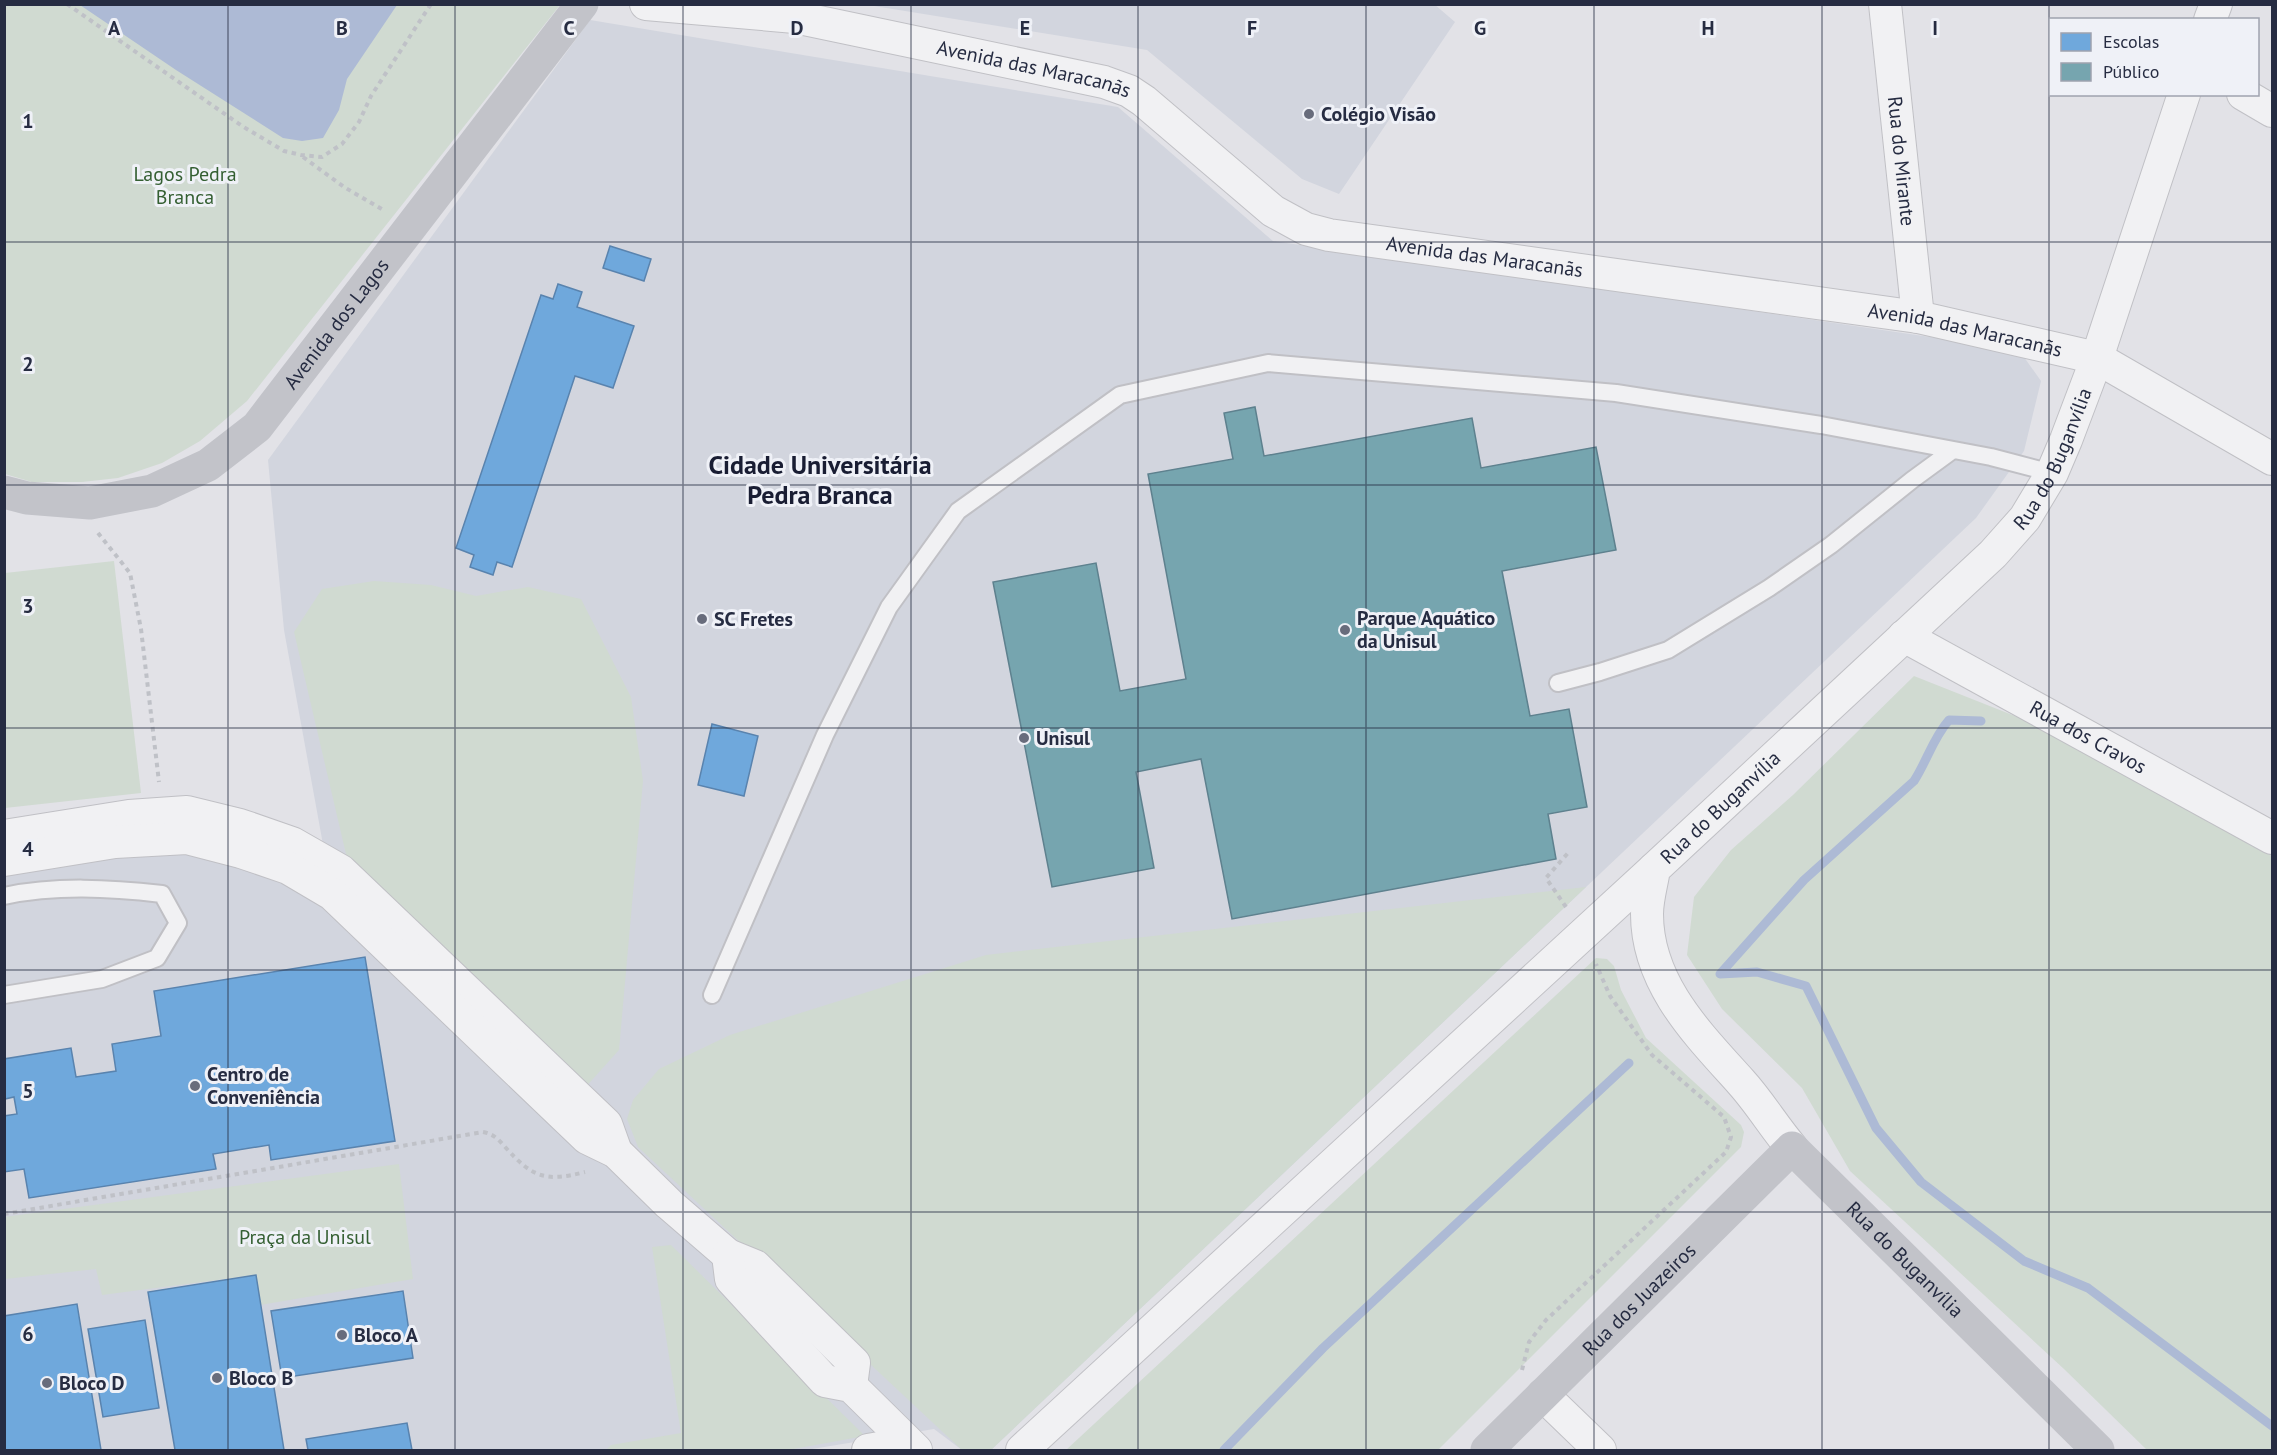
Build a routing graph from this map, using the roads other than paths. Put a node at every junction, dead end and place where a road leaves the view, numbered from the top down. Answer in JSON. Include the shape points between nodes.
{"nodes":[{"id":1,"x":582,"y":4,"type":"edge"},
{"id":2,"x":646,"y":4,"type":"edge"},
{"id":3,"x":1885,"y":4,"type":"edge"},
{"id":4,"x":2183,"y":96,"type":"edge"},
{"id":5,"x":2246,"y":96,"type":"edge"},
{"id":6,"x":2272,"y":111,"type":"edge"},
{"id":7,"x":1918,"y":317,"type":"junction"},
{"id":8,"x":2097,"y":358,"type":"junction"},
{"id":9,"x":1953,"y":450,"type":"junction"},
{"id":10,"x":2272,"y":459,"type":"edge"},
{"id":11,"x":2052,"y":473,"type":"junction"},
{"id":12,"x":4,"y":492,"type":"edge"},
{"id":13,"x":1904,"y":636,"type":"junction"},
{"id":14,"x":1558,"y":683,"type":"dead end"},
{"id":15,"x":2272,"y":838,"type":"edge"},
{"id":16,"x":15,"y":862,"type":"edge"},
{"id":17,"x":1654,"y":869,"type":"junction"},
{"id":18,"x":4,"y":897,"type":"edge"},
{"id":19,"x":4,"y":995,"type":"edge"},
{"id":20,"x":712,"y":995,"type":"dead end"},
{"id":21,"x":1792,"y":1148,"type":"junction"},
{"id":22,"x":616,"y":1152,"type":"junction"},
{"id":23,"x":1532,"y":1384,"type":"junction"},
{"id":24,"x":912,"y":1447,"type":"edge"},
{"id":25,"x":868,"y":1450,"type":"edge"},
{"id":26,"x":1022,"y":1450,"type":"edge"},
{"id":27,"x":1487,"y":1450,"type":"edge"},
{"id":28,"x":1600,"y":1450,"type":"edge"},
{"id":29,"x":2098,"y":1450,"type":"edge"}],
"edges":[{"from":1,"to":12,"type":"street","name":"Avenida dos Lagos","via":[[257,427],[208,465],[152,491],[90,503],[27,498]]},
{"from":2,"to":7,"type":"street","name":"Avenida das Maracanãs","via":[[795,16],[1104,82],[1144,101],[1273,212],[1306,229],[1329,235]]},
{"from":3,"to":7,"type":"street","name":"Rua do Mirante"},
{"from":4,"to":8,"type":"street"},
{"from":5,"to":6,"type":"street"},
{"from":7,"to":8,"type":"street","name":"Avenida das Maracanãs"},
{"from":8,"to":10,"type":"street","name":"Avenida das Maracanãs"},
{"from":8,"to":11,"type":"street","name":"Rua do Buganvília"},
{"from":9,"to":11,"type":"lane"},
{"from":9,"to":14,"type":"lane","via":[[1831,545],[1668,650]]},
{"from":9,"to":20,"type":"lane","via":[[1616,393],[1268,363],[1120,395],[958,511],[889,607],[825,735]]},
{"from":11,"to":13,"type":"street","name":"Rua do Buganvília","via":[[2025,518],[1993,554]]},
{"from":13,"to":15,"type":"street","name":"Rua dos Cravos"},
{"from":13,"to":17,"type":"street","name":"Rua do Buganvília"},
{"from":16,"to":18,"type":"lane"},
{"from":16,"to":19,"type":"lane","via":[[105,888],[162,894],[178,923],[157,958],[102,979]]},
{"from":16,"to":22,"type":"street","via":[[115,842],[187,838],[288,868],[332,894],[587,1138]]},
{"from":16,"to":22,"type":"street","via":[[129,816],[187,812],[292,843],[341,872],[606,1124]]},
{"from":17,"to":21,"type":"street","name":"Rua do Buganvília","via":[[1647,913],[1659,973],[1688,1022]]},
{"from":17,"to":26,"type":"street"},
{"from":21,"to":23,"type":"street","name":"Rua dos Juazeiros"},
{"from":21,"to":29,"type":"street","name":"Rua do Buganvília"},
{"from":22,"to":24,"type":"street","via":[[728,1255],[755,1266],[854,1363],[851,1386]]},
{"from":23,"to":27,"type":"street","name":"Rua dos Juazeiros"},
{"from":23,"to":28,"type":"street"},
{"from":24,"to":25,"type":"street"}]}
